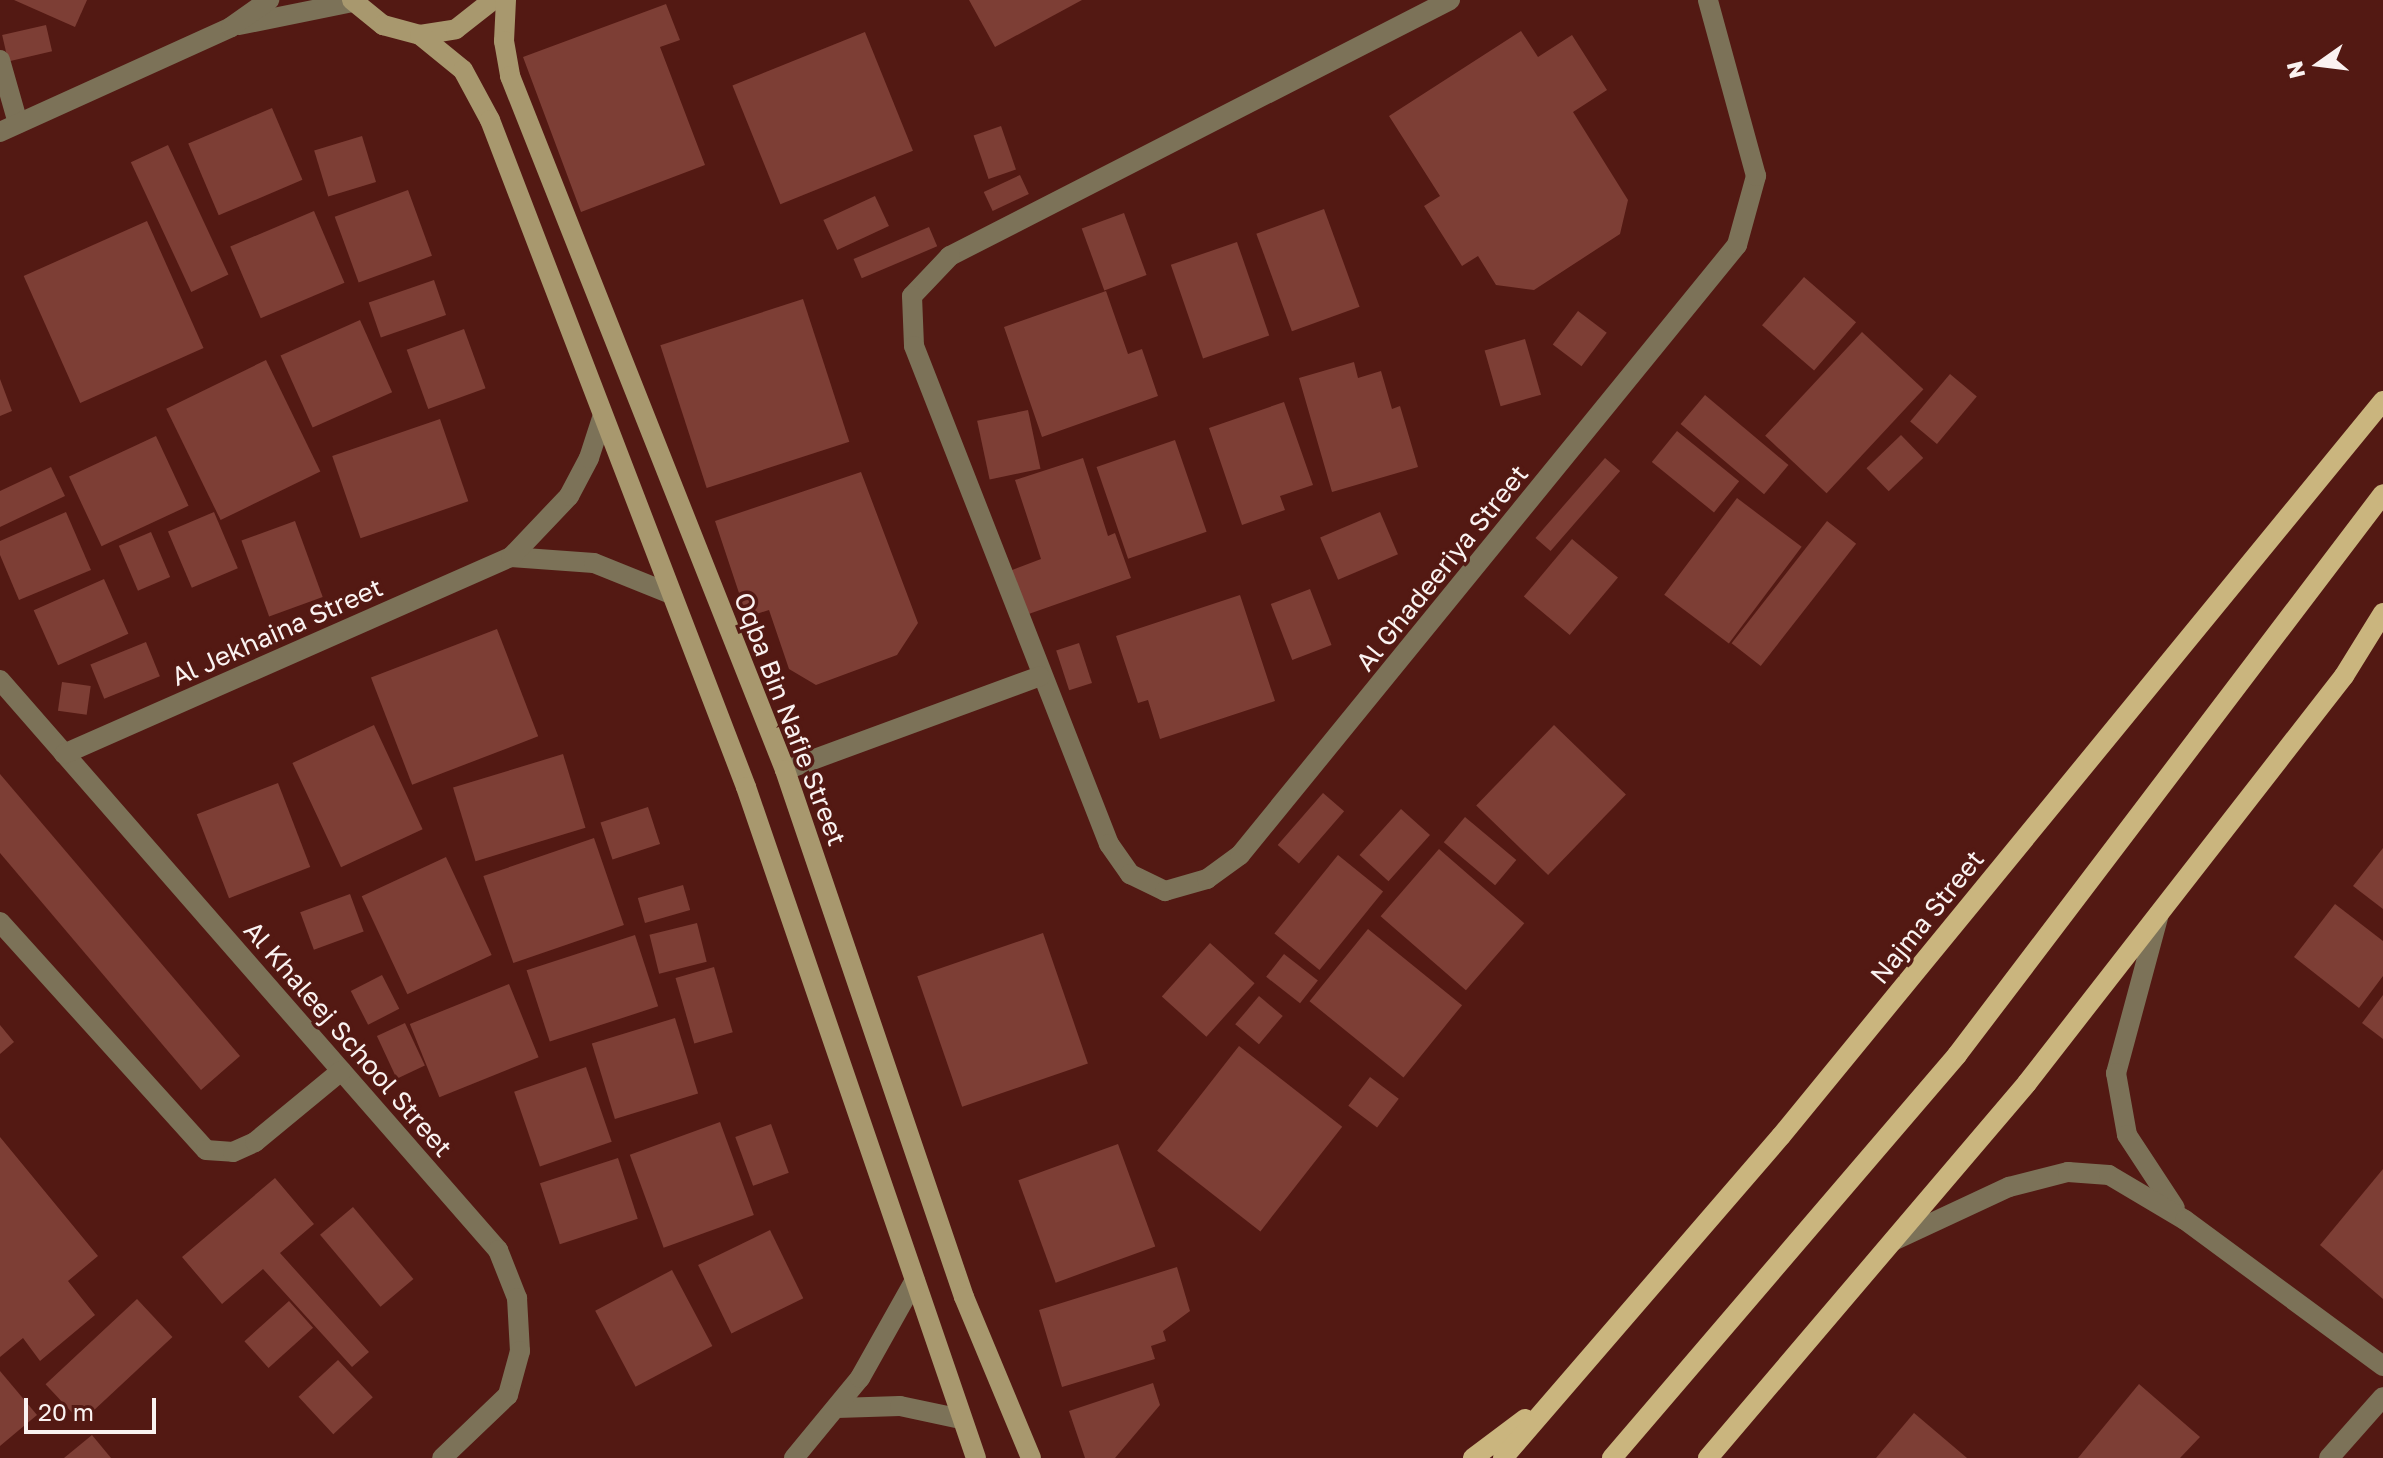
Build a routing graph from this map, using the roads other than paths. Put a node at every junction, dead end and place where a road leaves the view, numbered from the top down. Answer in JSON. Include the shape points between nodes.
{"nodes":[{"id":1,"x":269,"y":0,"type":"edge"},
{"id":2,"x":493,"y":0,"type":"edge"},
{"id":3,"x":506,"y":0,"type":"edge"},
{"id":4,"x":1450,"y":0,"type":"edge"},
{"id":5,"x":1708,"y":0,"type":"edge"},
{"id":6,"x":353,"y":1,"type":"edge"},
{"id":7,"x":231,"y":27,"type":"junction"},
{"id":8,"x":420,"y":35,"type":"junction"},
{"id":9,"x":0,"y":60,"type":"edge"},
{"id":10,"x":9,"y":127,"type":"edge"},
{"id":11,"x":2383,"y":401,"type":"edge"},
{"id":12,"x":602,"y":418,"type":"junction"},
{"id":13,"x":2383,"y":494,"type":"edge"},
{"id":14,"x":511,"y":557,"type":"junction"},
{"id":15,"x":671,"y":594,"type":"junction"},
{"id":16,"x":2383,"y":613,"type":"edge"},
{"id":17,"x":1040,"y":676,"type":"junction"},
{"id":18,"x":0,"y":680,"type":"edge"},
{"id":19,"x":64,"y":754,"type":"junction"},
{"id":20,"x":785,"y":770,"type":"junction"},
{"id":21,"x":2159,"y":914,"type":"junction"},
{"id":22,"x":0,"y":922,"type":"edge"},
{"id":23,"x":341,"y":1071,"type":"junction"},
{"id":24,"x":2185,"y":1220,"type":"junction"},
{"id":25,"x":1889,"y":1242,"type":"junction"},
{"id":26,"x":915,"y":1280,"type":"junction"},
{"id":27,"x":2383,"y":1366,"type":"edge"},
{"id":28,"x":1554,"y":1397,"type":"junction"},
{"id":29,"x":2383,"y":1397,"type":"edge"},
{"id":30,"x":837,"y":1408,"type":"junction"},
{"id":31,"x":961,"y":1419,"type":"junction"},
{"id":32,"x":442,"y":1458,"type":"edge"},
{"id":33,"x":794,"y":1458,"type":"edge"},
{"id":34,"x":976,"y":1458,"type":"edge"},
{"id":35,"x":1031,"y":1458,"type":"edge"},
{"id":36,"x":1473,"y":1458,"type":"edge"},
{"id":37,"x":1503,"y":1458,"type":"edge"},
{"id":38,"x":1612,"y":1458,"type":"edge"},
{"id":39,"x":1708,"y":1458,"type":"edge"},
{"id":40,"x":2329,"y":1458,"type":"edge"}],
"edges":[{"from":1,"to":7,"type":"street"},
{"from":2,"to":8,"type":"street","via":[[456,29]]},
{"from":3,"to":20,"type":"street","name":"Oqba Bin Nafie Street","via":[[504,41],[510,76]]},
{"from":4,"to":17,"type":"street","name":"Al Ghadeeriya Street","via":[[950,256],[912,296],[914,346]]},
{"from":5,"to":17,"type":"street","name":"Al Ghadeeriya Street","via":[[1756,176],[1737,245],[1240,855],[1207,879],[1165,891],[1130,874],[1109,844]]},
{"from":6,"to":7,"type":"street"},
{"from":6,"to":8,"type":"street","via":[[383,25]]},
{"from":7,"to":10,"type":"street"},
{"from":8,"to":12,"type":"street","via":[[463,70],[490,120]]},
{"from":9,"to":10,"type":"street"},
{"from":11,"to":28,"type":"main road","name":"Najma Street","via":[[1781,1136]]},
{"from":12,"to":14,"type":"street","name":"Al Jekhaina Street","via":[[569,496]]},
{"from":12,"to":15,"type":"street"},
{"from":13,"to":38,"type":"main road","via":[[1957,1055]]},
{"from":14,"to":15,"type":"street","name":"Al Jekhaina Street","via":[[594,563]]},
{"from":14,"to":19,"type":"street","name":"Al Jekhaina Street"},
{"from":15,"to":26,"type":"street","via":[[746,787]]},
{"from":16,"to":21,"type":"main road","via":[[2344,676]]},
{"from":17,"to":20,"type":"street"},
{"from":18,"to":19,"type":"street","name":"Al Khaleej School Street"},
{"from":19,"to":23,"type":"street","name":"Al Khaleej School Street"},
{"from":20,"to":35,"type":"street","name":"Oqba Bin Nafie Street","via":[[964,1297]]},
{"from":21,"to":24,"type":"street","via":[[2123,1037],[2118,1103],[2139,1160]]},
{"from":21,"to":25,"type":"main road","via":[[2027,1083]]},
{"from":22,"to":23,"type":"street","via":[[206,1150],[233,1152],[255,1142]]},
{"from":23,"to":32,"type":"street","name":"Al Khaleej School Street","via":[[498,1250],[517,1298],[520,1351],[508,1395]]},
{"from":24,"to":25,"type":"street","via":[[2120,1178],[2068,1172],[1977,1198]]},
{"from":24,"to":27,"type":"street"},
{"from":25,"to":39,"type":"main road"},
{"from":26,"to":30,"type":"street","via":[[881,1347]]},
{"from":26,"to":31,"type":"street"},
{"from":28,"to":36,"type":"main road"},
{"from":28,"to":37,"type":"main road","name":"Najma Street"},
{"from":29,"to":40,"type":"street"},
{"from":30,"to":31,"type":"street","via":[[900,1406]]},
{"from":30,"to":33,"type":"street"},
{"from":31,"to":34,"type":"street"}]}
